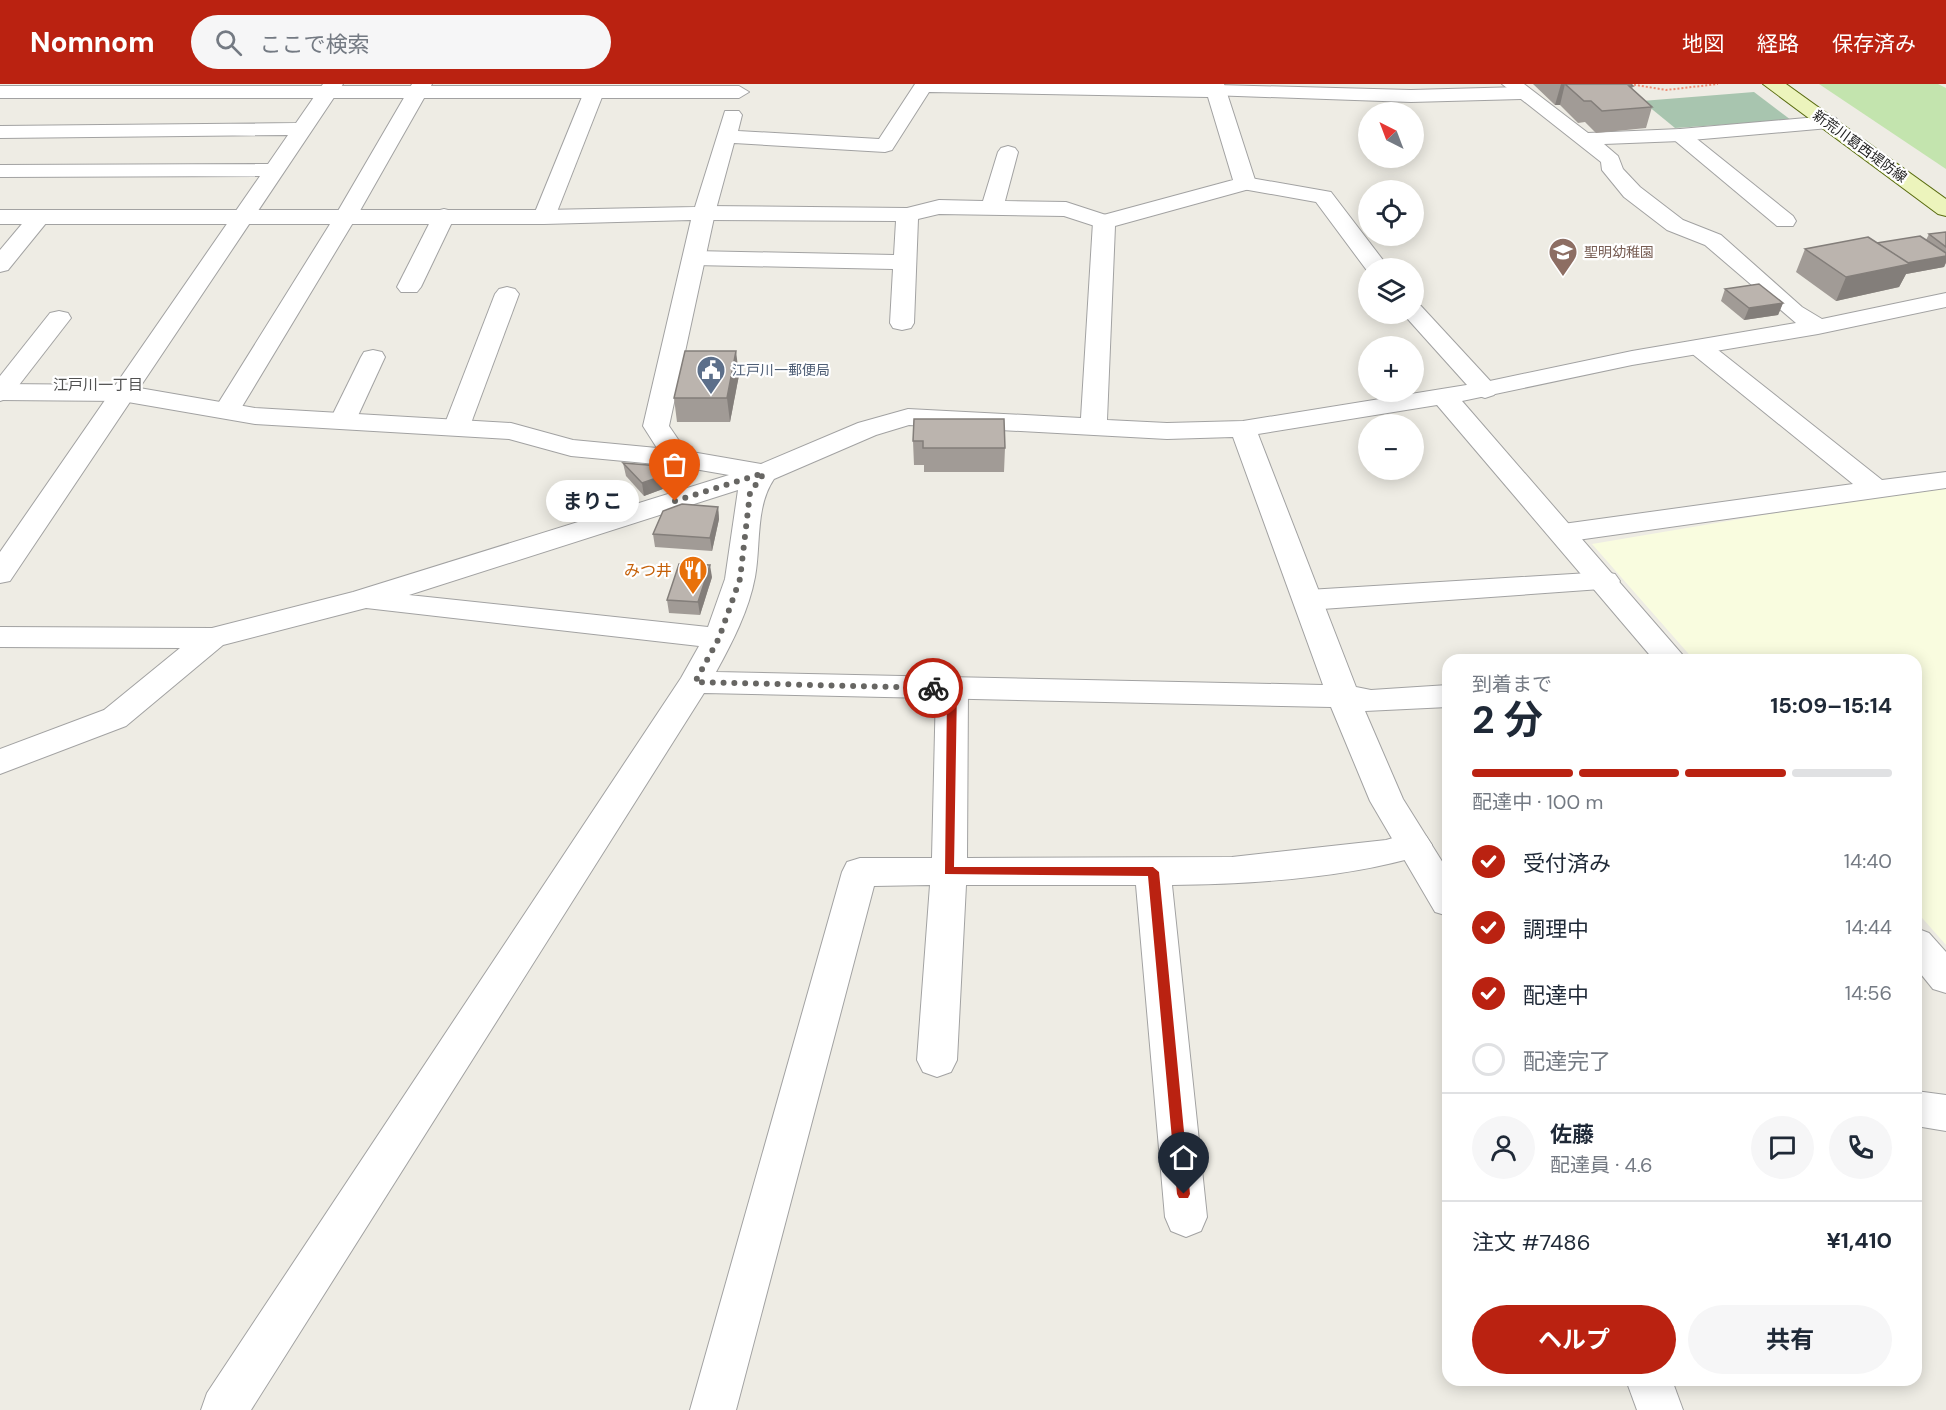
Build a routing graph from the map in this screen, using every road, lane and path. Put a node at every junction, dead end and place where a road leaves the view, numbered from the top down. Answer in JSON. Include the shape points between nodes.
{"nodes":[{"id":1,"x":1630,"y":84,"type":"edge"},
{"id":2,"x":1718,"y":84,"type":"edge"},
{"id":3,"x":1773,"y":84,"type":"edge"},
{"id":4,"x":975,"y":85,"type":"edge"},
{"id":5,"x":76,"y":88,"type":"edge"},
{"id":6,"x":271,"y":88,"type":"edge"},
{"id":7,"x":330,"y":88,"type":"edge"},
{"id":8,"x":419,"y":88,"type":"edge"},
{"id":9,"x":505,"y":88,"type":"edge"},
{"id":10,"x":740,"y":88,"type":"edge"},
{"id":11,"x":1215,"y":88,"type":"edge"},
{"id":12,"x":1517,"y":89,"type":"edge"},
{"id":13,"x":0,"y":92,"type":"edge"},
{"id":14,"x":594,"y":92,"type":"junction"},
{"id":15,"x":1828,"y":122,"type":"junction"},
{"id":16,"x":302,"y":129,"type":"junction"},
{"id":17,"x":0,"y":132,"type":"edge"},
{"id":18,"x":1680,"y":135,"type":"junction"},
{"id":19,"x":726,"y":136,"type":"junction"},
{"id":20,"x":1586,"y":139,"type":"junction"},
{"id":21,"x":1008,"y":152,"type":"dead end"},
{"id":22,"x":274,"y":170,"type":"junction"},
{"id":23,"x":0,"y":171,"type":"edge"},
{"id":24,"x":1245,"y":183,"type":"junction"},
{"id":25,"x":992,"y":208,"type":"junction"},
{"id":26,"x":1946,"y":210,"type":"edge"},
{"id":27,"x":704,"y":213,"type":"junction"},
{"id":28,"x":907,"y":214,"type":"junction"},
{"id":29,"x":243,"y":216,"type":"junction"},
{"id":30,"x":346,"y":216,"type":"junction"},
{"id":31,"x":444,"y":216,"type":"junction"},
{"id":32,"x":0,"y":217,"type":"edge"},
{"id":33,"x":40,"y":217,"type":"junction"},
{"id":34,"x":543,"y":217,"type":"junction"},
{"id":35,"x":1785,"y":221,"type":"dead end"},
{"id":36,"x":1104,"y":222,"type":"junction"},
{"id":37,"x":694,"y":258,"type":"junction"},
{"id":38,"x":1369,"y":258,"type":"edge"},
{"id":39,"x":903,"y":262,"type":"junction"},
{"id":40,"x":0,"y":265,"type":"edge"},
{"id":41,"x":409,"y":287,"type":"dead end"},
{"id":42,"x":507,"y":294,"type":"dead end"},
{"id":43,"x":1946,"y":300,"type":"edge"},
{"id":44,"x":59,"y":318,"type":"dead end"},
{"id":45,"x":902,"y":323,"type":"dead end"},
{"id":46,"x":1424,"y":323,"type":"edge"},
{"id":47,"x":1818,"y":327,"type":"junction"},
{"id":48,"x":1699,"y":347,"type":"junction"},
{"id":49,"x":373,"y":357,"type":"dead end"},
{"id":50,"x":1485,"y":390,"type":"junction"},
{"id":51,"x":0,"y":393,"type":"edge"},
{"id":52,"x":122,"y":393,"type":"junction"},
{"id":53,"x":1444,"y":397,"type":"junction"},
{"id":54,"x":226,"y":410,"type":"junction"},
{"id":55,"x":343,"y":420,"type":"junction"},
{"id":56,"x":457,"y":426,"type":"junction"},
{"id":57,"x":1094,"y":426,"type":"junction"},
{"id":58,"x":1243,"y":429,"type":"junction"},
{"id":59,"x":677,"y":458,"type":"junction"},
{"id":60,"x":764,"y":473,"type":"junction"},
{"id":61,"x":1946,"y":480,"type":"edge"},
{"id":62,"x":1877,"y":490,"type":"junction"},
{"id":63,"x":1563,"y":533,"type":"junction"},
{"id":64,"x":0,"y":574,"type":"edge"},
{"id":65,"x":1605,"y":581,"type":"junction"},
{"id":66,"x":361,"y":600,"type":"junction"},
{"id":67,"x":1308,"y":600,"type":"junction"},
{"id":68,"x":0,"y":637,"type":"edge"},
{"id":69,"x":212,"y":638,"type":"junction"},
{"id":70,"x":719,"y":638,"type":"junction"},
{"id":71,"x":1666,"y":654,"type":"edge"},
{"id":72,"x":695,"y":682,"type":"junction"},
{"id":73,"x":952,"y":689,"type":"junction"},
{"id":74,"x":1343,"y":696,"type":"junction"},
{"id":75,"x":1442,"y":696,"type":"edge"},
{"id":76,"x":0,"y":762,"type":"edge"},
{"id":77,"x":1414,"y":845,"type":"junction"},
{"id":78,"x":949,"y":872,"type":"junction"},
{"id":79,"x":1153,"y":872,"type":"junction"},
{"id":80,"x":1442,"y":892,"type":"edge"},
{"id":81,"x":1922,"y":950,"type":"edge"},
{"id":82,"x":1946,"y":978,"type":"edge"},
{"id":83,"x":937,"y":1060,"type":"dead end"},
{"id":84,"x":1922,"y":1110,"type":"edge"},
{"id":85,"x":1946,"y":1113,"type":"edge"},
{"id":86,"x":1186,"y":1217,"type":"dead end"},
{"id":87,"x":1651,"y":1386,"type":"edge"},
{"id":88,"x":224,"y":1410,"type":"edge"},
{"id":89,"x":713,"y":1410,"type":"edge"},
{"id":90,"x":1660,"y":1410,"type":"edge"}],
"edges":[{"from":1,"to":2,"type":"path","via":[[1666,90]]},
{"from":3,"to":15,"type":"main road","name":"新荒川葛西堤防線"},
{"from":4,"to":11,"type":"street"},
{"from":4,"to":19,"type":"street","via":[[923,86],[885,146]]},
{"from":5,"to":6,"type":"street"},
{"from":5,"to":13,"type":"street"},
{"from":6,"to":7,"type":"street"},
{"from":7,"to":8,"type":"street"},
{"from":7,"to":16,"type":"street"},
{"from":8,"to":9,"type":"street"},
{"from":8,"to":30,"type":"street"},
{"from":9,"to":14,"type":"street"},
{"from":10,"to":14,"type":"street"},
{"from":10,"to":19,"type":"street"},
{"from":11,"to":12,"type":"street","via":[[1411,96]]},
{"from":11,"to":24,"type":"street"},
{"from":12,"to":20,"type":"street"},
{"from":14,"to":34,"type":"street"},
{"from":15,"to":18,"type":"street"},
{"from":15,"to":26,"type":"main road","name":"新荒川葛西堤防線"},
{"from":16,"to":17,"type":"street"},
{"from":16,"to":22,"type":"street"},
{"from":18,"to":20,"type":"street"},
{"from":18,"to":35,"type":"street"},
{"from":19,"to":27,"type":"street"},
{"from":20,"to":47,"type":"street","via":[[1611,160],[1613,170],[1632,192],[1675,225],[1713,240],[1794,312]]},
{"from":21,"to":25,"type":"street"},
{"from":22,"to":23,"type":"street"},
{"from":22,"to":29,"type":"street"},
{"from":24,"to":36,"type":"street"},
{"from":24,"to":38,"type":"street","via":[[1323,197]]},
{"from":25,"to":28,"type":"street","via":[[939,207]]},
{"from":25,"to":36,"type":"street","via":[[1065,209]]},
{"from":27,"to":28,"type":"street"},
{"from":27,"to":34,"type":"street"},
{"from":27,"to":37,"type":"street"},
{"from":28,"to":39,"type":"street"},
{"from":29,"to":30,"type":"street"},
{"from":29,"to":33,"type":"street"},
{"from":29,"to":52,"type":"street"},
{"from":30,"to":31,"type":"street"},
{"from":30,"to":54,"type":"street"},
{"from":31,"to":34,"type":"street"},
{"from":31,"to":41,"type":"street"},
{"from":32,"to":33,"type":"street"},
{"from":33,"to":40,"type":"street"},
{"from":36,"to":57,"type":"street"},
{"from":37,"to":39,"type":"street"},
{"from":37,"to":59,"type":"street","via":[[656,426]]},
{"from":39,"to":45,"type":"street"},
{"from":42,"to":56,"type":"street"},
{"from":43,"to":47,"type":"street"},
{"from":44,"to":51,"type":"street"},
{"from":46,"to":50,"type":"street"},
{"from":47,"to":48,"type":"street"},
{"from":48,"to":50,"type":"street"},
{"from":48,"to":62,"type":"street"},
{"from":49,"to":55,"type":"street"},
{"from":50,"to":53,"type":"street"},
{"from":51,"to":52,"type":"street"},
{"from":52,"to":54,"type":"street"},
{"from":52,"to":64,"type":"street"},
{"from":53,"to":58,"type":"street"},
{"from":53,"to":63,"type":"street"},
{"from":54,"to":55,"type":"street","via":[[255,416]]},
{"from":55,"to":56,"type":"street"},
{"from":56,"to":59,"type":"street","via":[[511,431],[571,448]]},
{"from":57,"to":58,"type":"street","via":[[1167,431]]},
{"from":57,"to":60,"type":"street","via":[[908,417],[867,429]]},
{"from":58,"to":67,"type":"street"},
{"from":59,"to":60,"type":"street"},
{"from":60,"to":66,"type":"street"},
{"from":60,"to":70,"type":"street","via":[[750,493],[740,579]]},
{"from":61,"to":62,"type":"street"},
{"from":62,"to":63,"type":"street"},
{"from":63,"to":65,"type":"street"},
{"from":65,"to":67,"type":"street"},
{"from":65,"to":71,"type":"street"},
{"from":66,"to":69,"type":"street"},
{"from":66,"to":70,"type":"street"},
{"from":67,"to":74,"type":"street"},
{"from":68,"to":69,"type":"street"},
{"from":69,"to":76,"type":"street","via":[[115,718]]},
{"from":70,"to":72,"type":"street"},
{"from":72,"to":73,"type":"street"},
{"from":72,"to":88,"type":"street"},
{"from":73,"to":74,"type":"street"},
{"from":73,"to":78,"type":"street"},
{"from":74,"to":75,"type":"street","via":[[1371,701]]},
{"from":74,"to":77,"type":"street","via":[[1387,801]]},
{"from":77,"to":79,"type":"street","via":[[1386,853],[1232,871]]},
{"from":77,"to":80,"type":"street"},
{"from":78,"to":79,"type":"street"},
{"from":78,"to":83,"type":"street"},
{"from":78,"to":89,"type":"street","via":[[860,872]]},
{"from":79,"to":86,"type":"street"},
{"from":81,"to":82,"type":"street"},
{"from":84,"to":85,"type":"street"},
{"from":87,"to":90,"type":"street"}]}
